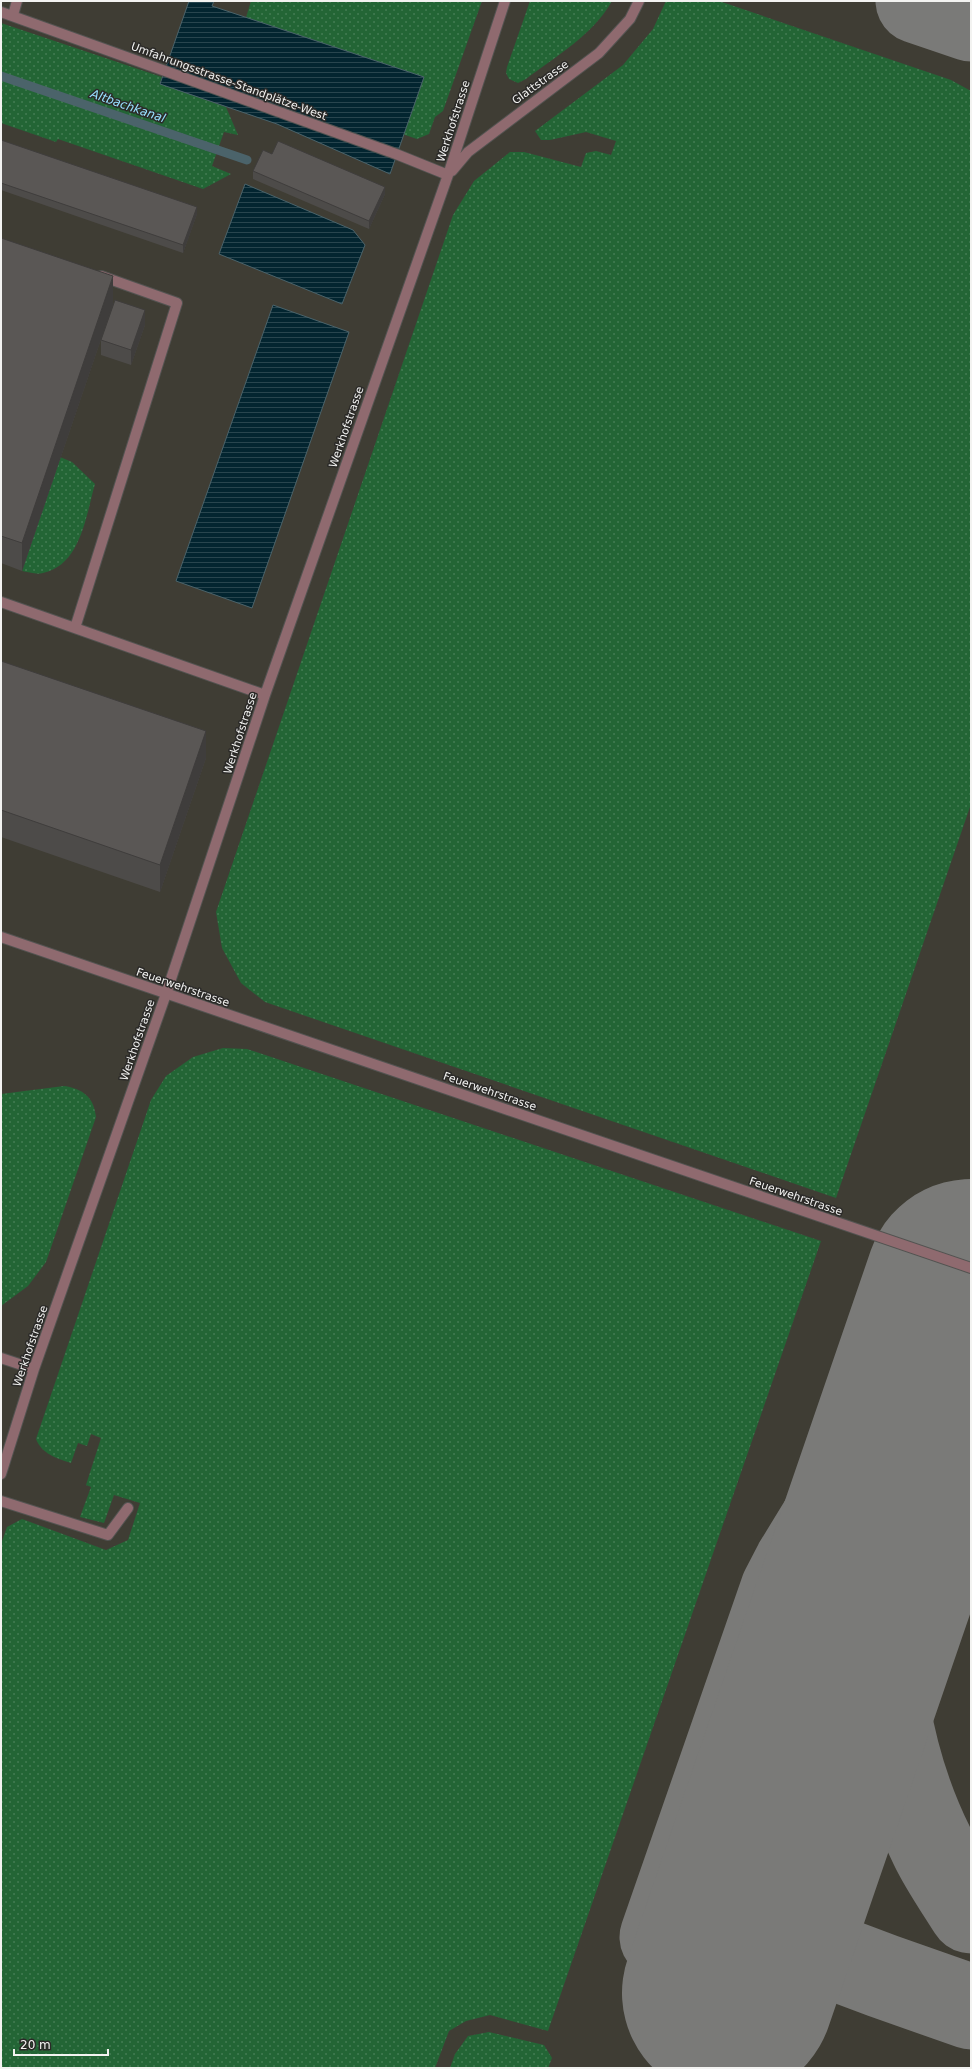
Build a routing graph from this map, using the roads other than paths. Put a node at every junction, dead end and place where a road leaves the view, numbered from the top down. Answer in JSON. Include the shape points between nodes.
{"nodes":[{"id":1,"x":17,"y":1,"type":"edge"},
{"id":2,"x":505,"y":1,"type":"edge"},
{"id":3,"x":639,"y":1,"type":"edge"},
{"id":4,"x":1,"y":12,"type":"edge"},
{"id":5,"x":12,"y":15,"type":"junction"},
{"id":6,"x":448,"y":175,"type":"junction"},
{"id":7,"x":89,"y":272,"type":"edge"},
{"id":8,"x":1,"y":602,"type":"edge"},
{"id":9,"x":75,"y":628,"type":"junction"},
{"id":10,"x":265,"y":695,"type":"junction"},
{"id":11,"x":1,"y":937,"type":"edge"},
{"id":12,"x":166,"y":994,"type":"junction"},
{"id":13,"x":971,"y":1268,"type":"edge"},
{"id":14,"x":1,"y":1358,"type":"edge"},
{"id":15,"x":34,"y":1369,"type":"junction"},
{"id":16,"x":1,"y":1474,"type":"edge"},
{"id":17,"x":1,"y":1501,"type":"edge"},
{"id":18,"x":128,"y":1508,"type":"dead end"}],
"edges":[{"from":1,"to":5,"type":"lane"},
{"from":2,"to":6,"type":"lane","name":"Werkhofstrasse"},
{"from":3,"to":6,"type":"lane","name":"Glattstrasse","via":[[630,19],[599,53],[468,152]]},
{"from":4,"to":5,"type":"lane","name":"Umfahrungsstrasse-Standplätze-West"},
{"from":5,"to":6,"type":"lane","name":"Umfahrungsstrasse-Standplätze-West"},
{"from":6,"to":10,"type":"lane","name":"Werkhofstrasse"},
{"from":7,"to":9,"type":"lane","via":[[177,303]]},
{"from":8,"to":9,"type":"lane"},
{"from":9,"to":10,"type":"lane"},
{"from":10,"to":12,"type":"lane","name":"Werkhofstrasse"},
{"from":11,"to":12,"type":"lane","name":"Feuerwehrstrasse"},
{"from":12,"to":13,"type":"lane","name":"Feuerwehrstrasse"},
{"from":12,"to":15,"type":"lane","name":"Werkhofstrasse"},
{"from":14,"to":15,"type":"lane"},
{"from":15,"to":16,"type":"lane","name":"Werkhofstrasse"},
{"from":17,"to":18,"type":"lane","via":[[108,1535]]}]}
